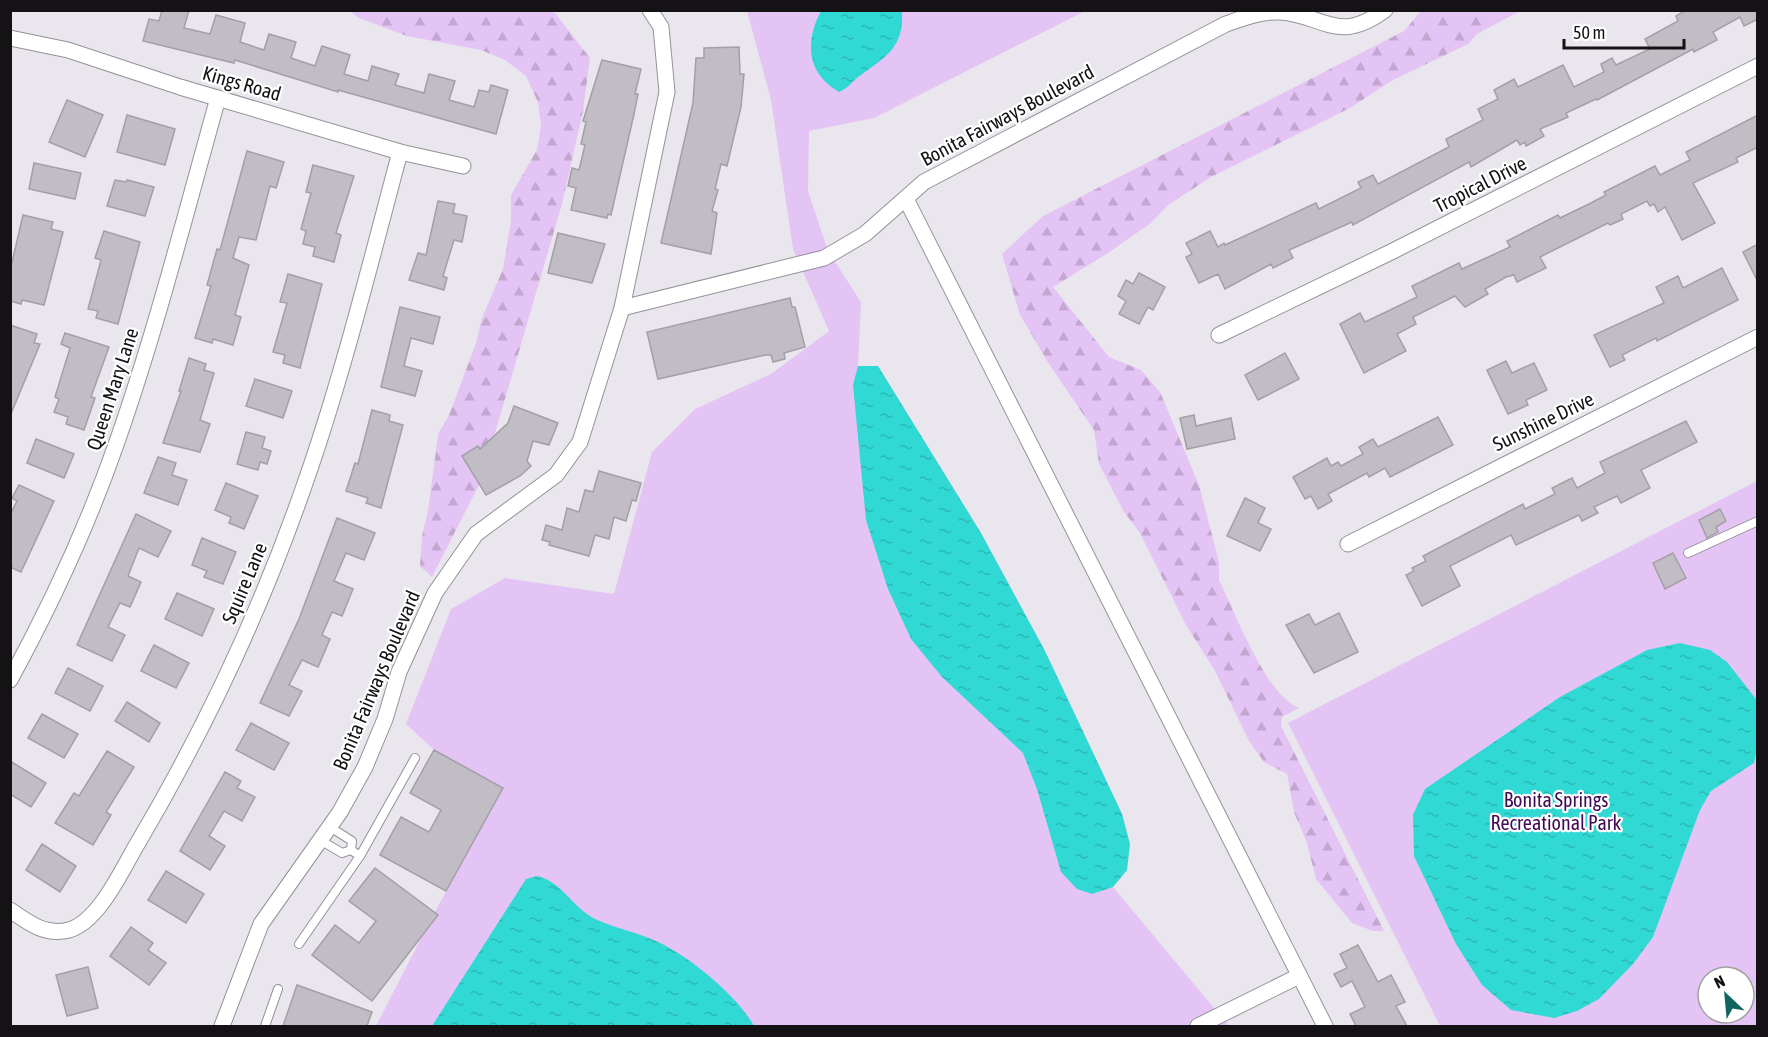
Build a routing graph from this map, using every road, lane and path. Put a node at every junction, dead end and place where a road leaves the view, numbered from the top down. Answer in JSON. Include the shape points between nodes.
{"nodes":[{"id":1,"x":651,"y":10,"type":"edge"},
{"id":2,"x":1384,"y":10,"type":"edge"},
{"id":3,"x":10,"y":29,"type":"edge"},
{"id":4,"x":11,"y":39,"type":"edge"},
{"id":5,"x":1758,"y":66,"type":"edge"},
{"id":6,"x":218,"y":98,"type":"junction"},
{"id":7,"x":400,"y":152,"type":"junction"},
{"id":8,"x":463,"y":166,"type":"dead end"},
{"id":9,"x":906,"y":199,"type":"junction"},
{"id":10,"x":622,"y":308,"type":"junction"},
{"id":11,"x":1219,"y":335,"type":"dead end"},
{"id":12,"x":1758,"y":337,"type":"edge"},
{"id":13,"x":1758,"y":521,"type":"edge"},
{"id":14,"x":1348,"y":544,"type":"dead end"},
{"id":15,"x":1688,"y":553,"type":"dead end"},
{"id":16,"x":10,"y":680,"type":"edge"},
{"id":17,"x":415,"y":758,"type":"dead end"},
{"id":18,"x":330,"y":827,"type":"junction"},
{"id":19,"x":320,"y":840,"type":"junction"},
{"id":20,"x":351,"y":850,"type":"junction"},
{"id":21,"x":360,"y":856,"type":"junction"},
{"id":22,"x":10,"y":910,"type":"edge"},
{"id":23,"x":299,"y":944,"type":"dead end"},
{"id":24,"x":1299,"y":976,"type":"junction"},
{"id":25,"x":278,"y":988,"type":"dead end"},
{"id":26,"x":222,"y":1026,"type":"edge"},
{"id":27,"x":265,"y":1026,"type":"edge"},
{"id":28,"x":1198,"y":1026,"type":"edge"},
{"id":29,"x":1325,"y":1026,"type":"edge"}],
"edges":[{"from":1,"to":10,"type":"street","name":"Bonita Fairways Boulevard","via":[[661,27],[667,92]]},
{"from":2,"to":9,"type":"street","name":"Bonita Fairways Boulevard","via":[[1369,22],[1338,29],[1281,12],[1256,14],[1226,24],[924,182]]},
{"from":3,"to":4,"type":"street"},
{"from":4,"to":6,"type":"street","name":"Kings Road","via":[[88,56]]},
{"from":5,"to":11,"type":"street","name":"Tropical Drive"},
{"from":6,"to":7,"type":"street","name":"Kings Road"},
{"from":6,"to":16,"type":"street","name":"Queen Mary Lane","via":[[154,328],[118,440],[83,532]]},
{"from":7,"to":8,"type":"street","name":"Kings Road"},
{"from":7,"to":22,"type":"street","name":"Squire Lane","via":[[304,488],[248,631],[206,719],[109,892],[86,921],[70,930],[51,932],[33,926]]},
{"from":9,"to":10,"type":"street","name":"Bonita Fairways Boulevard","via":[[865,234],[824,258]]},
{"from":9,"to":24,"type":"street"},
{"from":10,"to":18,"type":"street","name":"Bonita Fairways Boulevard","via":[[580,442],[556,475],[476,534],[435,592],[399,672],[365,767]]},
{"from":12,"to":14,"type":"street","name":"Sunshine Drive"},
{"from":13,"to":15,"type":"lane"},
{"from":17,"to":21,"type":"lane"},
{"from":18,"to":19,"type":"street","name":"Bonita Fairways Boulevard"},
{"from":18,"to":20,"type":"lane","via":[[352,841]]},
{"from":19,"to":20,"type":"lane","via":[[342,853]]},
{"from":19,"to":26,"type":"street","name":"Bonita Fairways Boulevard","via":[[261,924]]},
{"from":20,"to":21,"type":"lane"},
{"from":21,"to":23,"type":"lane"},
{"from":24,"to":28,"type":"street"},
{"from":24,"to":29,"type":"street"},
{"from":25,"to":27,"type":"lane"}]}
